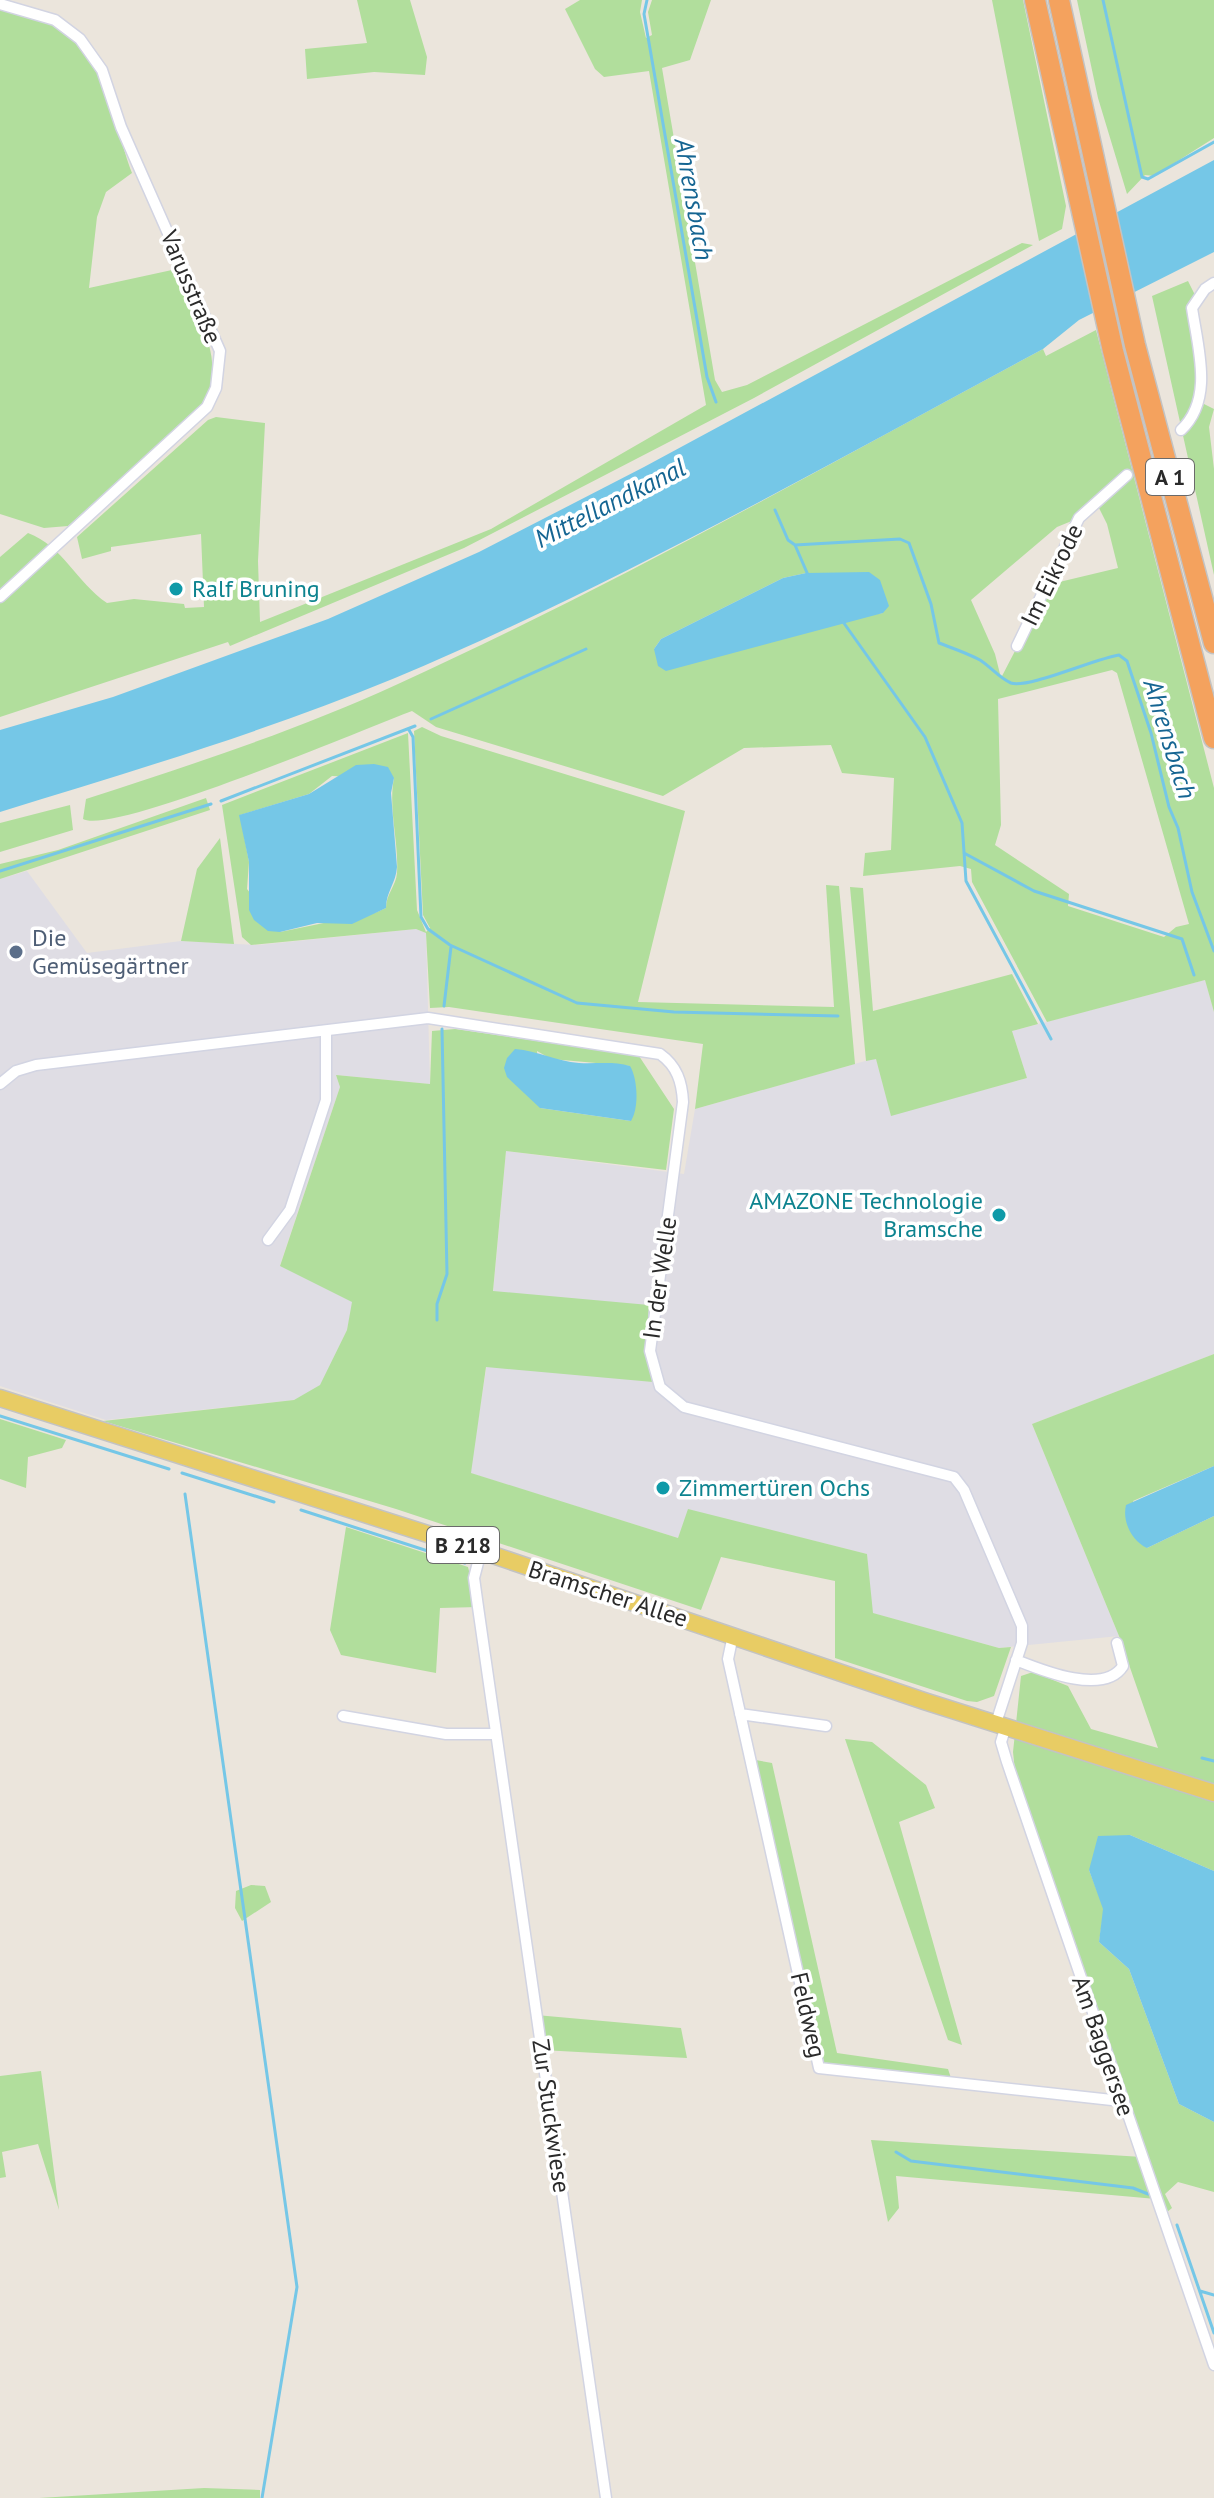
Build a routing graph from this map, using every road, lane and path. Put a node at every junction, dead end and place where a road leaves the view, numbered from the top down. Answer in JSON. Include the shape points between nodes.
{"nodes":[{"id":1,"x":1035,"y":0,"type":"edge"},
{"id":2,"x":1059,"y":0,"type":"edge"},
{"id":3,"x":0,"y":4,"type":"edge"},
{"id":4,"x":1214,"y":283,"type":"edge"},
{"id":5,"x":1181,"y":430,"type":"dead end"},
{"id":6,"x":1127,"y":475,"type":"dead end"},
{"id":7,"x":0,"y":597,"type":"edge"},
{"id":8,"x":1214,"y":643,"type":"edge"},
{"id":9,"x":1017,"y":646,"type":"dead end"},
{"id":10,"x":1214,"y":738,"type":"edge"},
{"id":11,"x":326,"y":1032,"type":"junction"},
{"id":12,"x":0,"y":1084,"type":"edge"},
{"id":13,"x":268,"y":1240,"type":"dead end"},
{"id":14,"x":0,"y":1398,"type":"edge"},
{"id":15,"x":481,"y":1551,"type":"junction"},
{"id":16,"x":733,"y":1635,"type":"junction"},
{"id":17,"x":1117,"y":1643,"type":"dead end"},
{"id":18,"x":1016,"y":1660,"type":"junction"},
{"id":19,"x":740,"y":1714,"type":"junction"},
{"id":20,"x":343,"y":1716,"type":"dead end"},
{"id":21,"x":1001,"y":1725,"type":"junction"},
{"id":22,"x":826,"y":1726,"type":"dead end"},
{"id":23,"x":496,"y":1734,"type":"junction"},
{"id":24,"x":1214,"y":1793,"type":"edge"},
{"id":25,"x":1121,"y":2101,"type":"junction"},
{"id":26,"x":1214,"y":2365,"type":"edge"},
{"id":27,"x":606,"y":2498,"type":"edge"}],
"edges":[{"from":1,"to":10,"type":"highway","number":"A 1","via":[[1106,320]]},
{"from":2,"to":8,"type":"highway","number":"A 1","via":[[1127,311]]},
{"from":3,"to":7,"type":"street","name":"Varusstraße","via":[[55,20],[80,39],[102,70],[121,127],[220,351],[216,388],[207,407]]},
{"from":4,"to":5,"type":"street","via":[[1192,308],[1203,388],[1195,418]]},
{"from":6,"to":9,"type":"street","name":"Im Eikrode","via":[[1079,518]]},
{"from":11,"to":12,"type":"street","name":"In der Welle","via":[[36,1065],[16,1071]]},
{"from":11,"to":13,"type":"street","via":[[326,1100],[290,1210]]},
{"from":11,"to":18,"type":"street","name":"In der Welle","via":[[428,1018],[660,1054],[669,1060],[682,1085],[683,1102],[650,1351],[660,1387],[684,1407],[954,1477],[1022,1626]]},
{"from":14,"to":15,"type":"main road","name":"Bramscher Allee","number":"B 218"},
{"from":15,"to":16,"type":"main road","name":"Bramscher Allee","number":"B 218"},
{"from":15,"to":23,"type":"street","name":"Zur Stuckwiese","via":[[474,1578]]},
{"from":16,"to":19,"type":"street","name":"Feldweg","via":[[728,1659]]},
{"from":16,"to":21,"type":"main road","name":"Bramscher Allee","number":"B 218"},
{"from":17,"to":18,"type":"street","via":[[1123,1666],[1106,1678],[1067,1678]]},
{"from":18,"to":21,"type":"street","name":"In der Welle"},
{"from":19,"to":22,"type":"street"},
{"from":19,"to":25,"type":"street","name":"Feldweg","via":[[819,2068]]},
{"from":20,"to":23,"type":"street","via":[[446,1734]]},
{"from":21,"to":24,"type":"main road","name":"Bramscher Allee","number":"B 218"},
{"from":21,"to":25,"type":"street","name":"Am Baggersee","via":[[1007,1762]]},
{"from":23,"to":27,"type":"street","name":"Zur Stuckwiese"},
{"from":25,"to":26,"type":"street","name":"Am Baggersee"}]}
